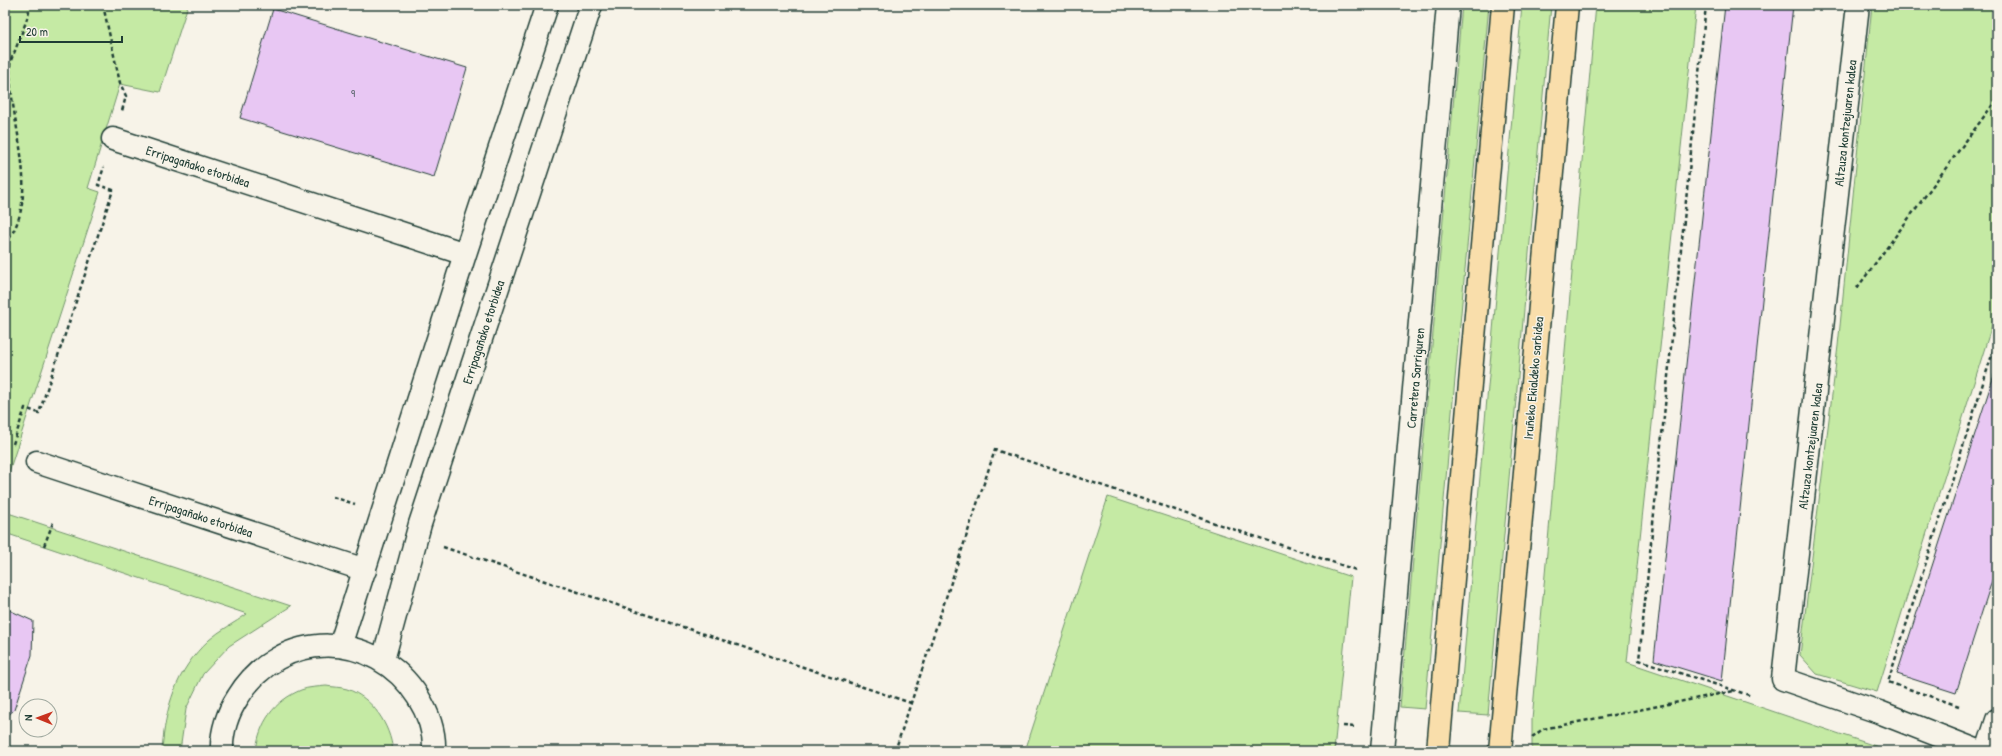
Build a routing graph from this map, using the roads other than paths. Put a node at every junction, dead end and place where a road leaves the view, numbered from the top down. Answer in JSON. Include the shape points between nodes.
{"nodes":[{"id":1,"x":547,"y":5,"type":"edge"},
{"id":2,"x":591,"y":5,"type":"edge"},
{"id":3,"x":1448,"y":5,"type":"edge"},
{"id":4,"x":1503,"y":5,"type":"edge"},
{"id":5,"x":1567,"y":5,"type":"edge"},
{"id":6,"x":1858,"y":5,"type":"edge"},
{"id":7,"x":113,"y":139,"type":"road end"},
{"id":8,"x":465,"y":254,"type":"junction"},
{"id":9,"x":37,"y":462,"type":"dead end"},
{"id":10,"x":365,"y":570,"type":"junction"},
{"id":11,"x":340,"y":646,"type":"junction"},
{"id":12,"x":383,"y":660,"type":"junction"},
{"id":13,"x":1997,"y":720,"type":"edge"},
{"id":14,"x":439,"y":747,"type":"edge"},
{"id":15,"x":222,"y":751,"type":"edge"},
{"id":16,"x":1382,"y":751,"type":"edge"},
{"id":17,"x":1438,"y":751,"type":"edge"},
{"id":18,"x":1500,"y":751,"type":"edge"},
{"id":19,"x":1978,"y":751,"type":"edge"},
{"id":20,"x":1987,"y":751,"type":"edge"}],
"edges":[{"from":1,"to":8,"type":"street"},
{"from":2,"to":12,"type":"street","name":"Erripagañako etorbidea","via":[[420,524]]},
{"from":3,"to":16,"type":"street","name":"Carretera Sarriguren"},
{"from":4,"to":17,"type":"highway"},
{"from":5,"to":18,"type":"highway","name":"Iruñeko Ekialdeko sarbidea"},
{"from":6,"to":19,"type":"street","name":"Altzuza kontzejuaren kalea","via":[[1783,679],[1879,712]]},
{"from":7,"to":8,"type":"street","name":"Erripagañako etorbidea"},
{"from":8,"to":10,"type":"street"},
{"from":9,"to":10,"type":"street","name":"Erripagañako etorbidea"},
{"from":10,"to":11,"type":"street"},
{"from":11,"to":12,"type":"street","via":[[362,650]]},
{"from":11,"to":15,"type":"street","via":[[306,647],[274,660],[247,681],[229,711],[221,744]]},
{"from":12,"to":14,"type":"street","via":[[408,681],[425,708]]},
{"from":13,"to":20,"type":"street"}]}
